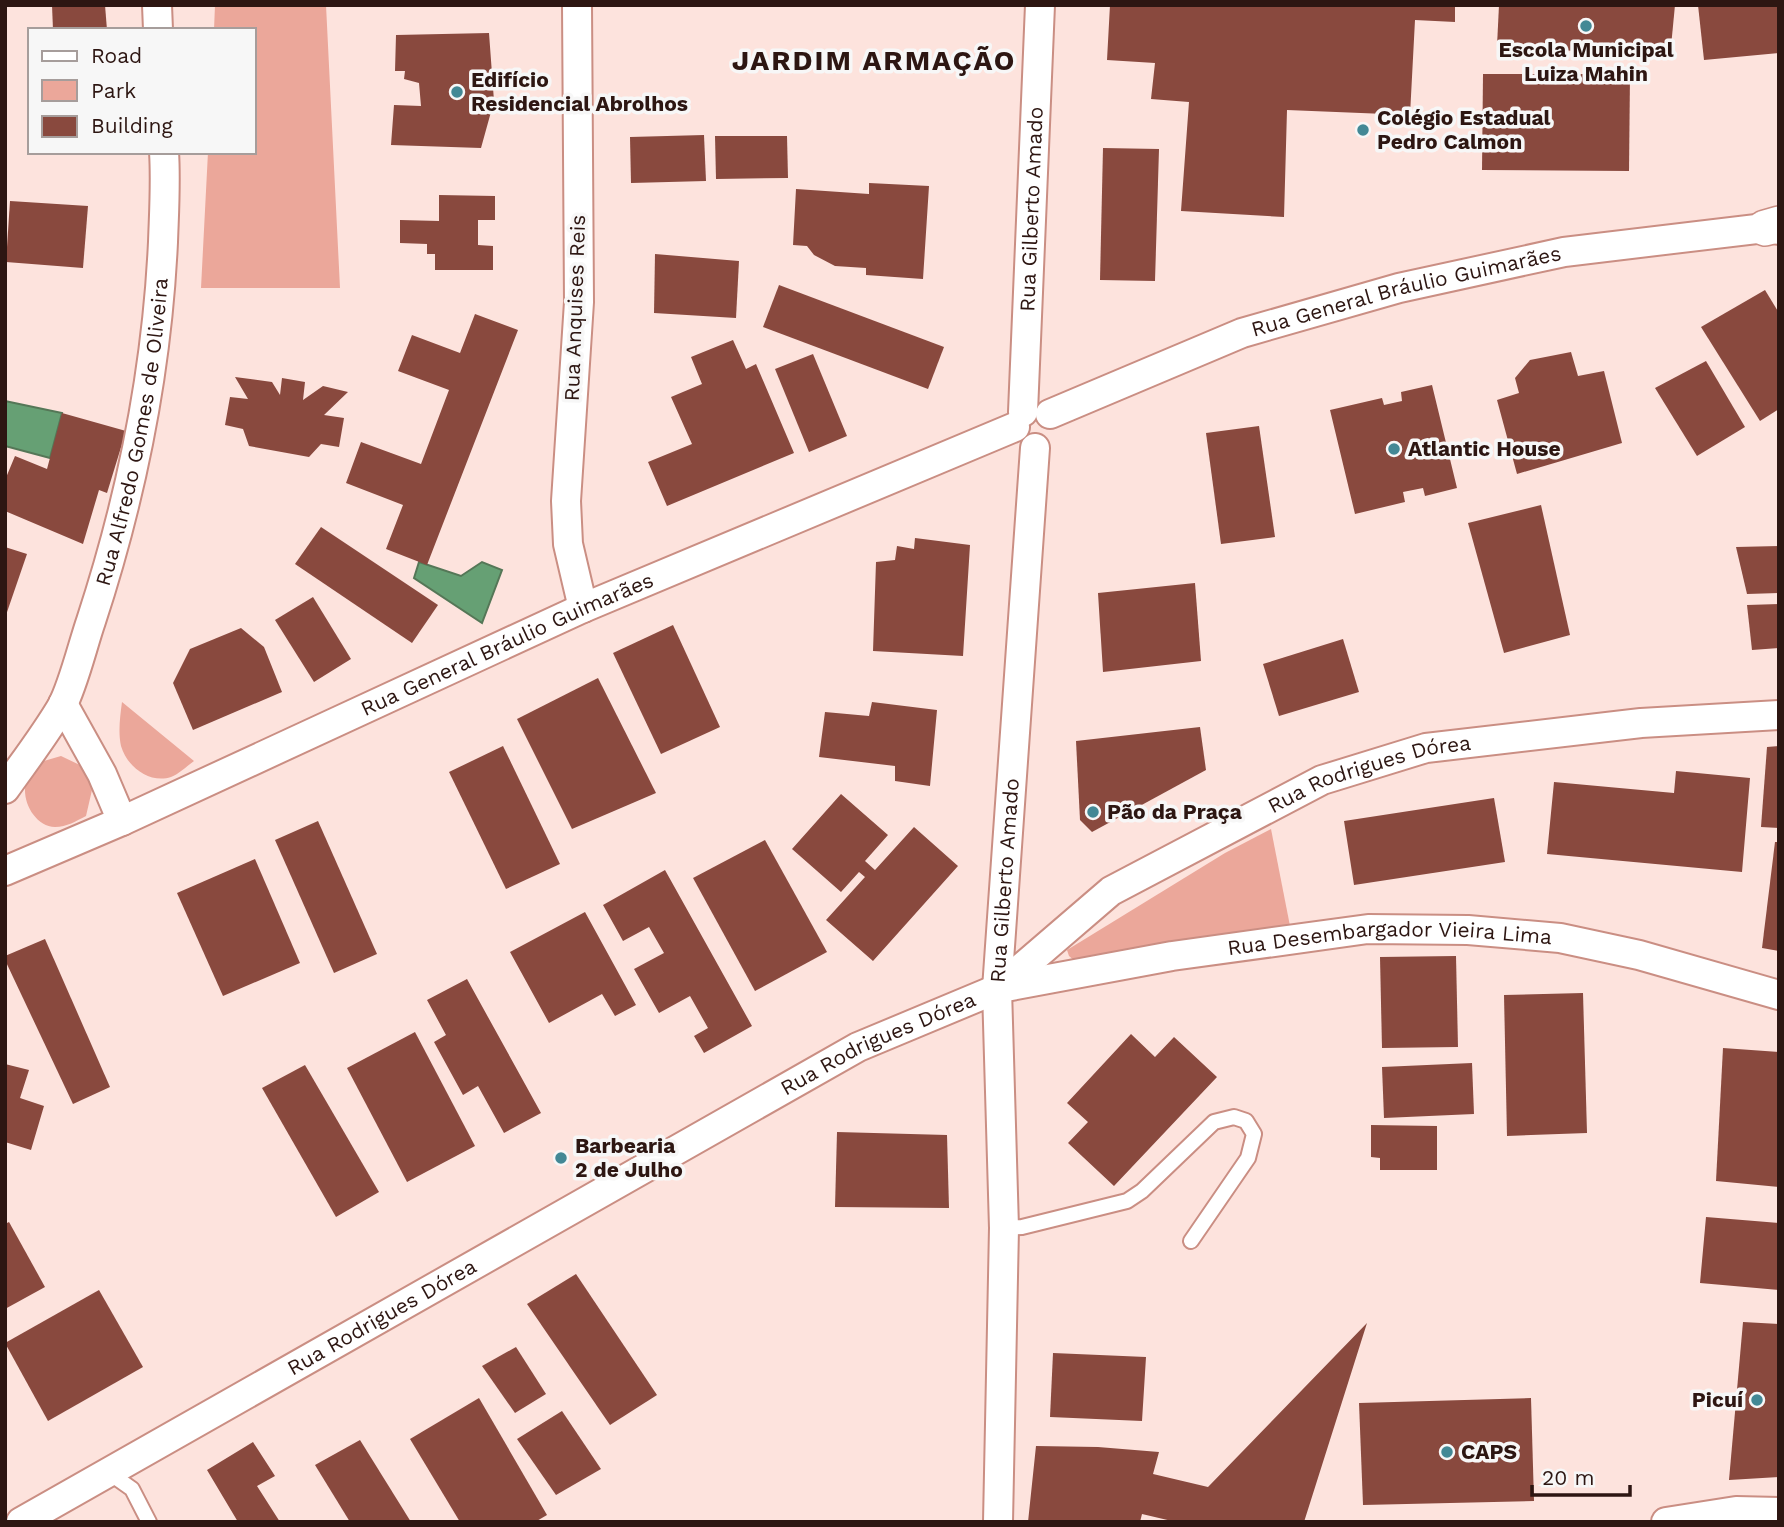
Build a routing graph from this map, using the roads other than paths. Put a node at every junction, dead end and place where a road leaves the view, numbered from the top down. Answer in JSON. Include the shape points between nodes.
{"nodes":[{"id":1,"x":157,"y":5,"type":"edge"},
{"id":2,"x":577,"y":5,"type":"edge"},
{"id":3,"x":1041,"y":5,"type":"edge"},
{"id":4,"x":158,"y":28,"type":"edge"},
{"id":5,"x":164,"y":154,"type":"edge"},
{"id":6,"x":1774,"y":227,"type":"edge"},
{"id":7,"x":1029,"y":418,"type":"junction"},
{"id":8,"x":583,"y":608,"type":"junction"},
{"id":9,"x":63,"y":704,"type":"junction"},
{"id":10,"x":1779,"y":715,"type":"edge"},
{"id":11,"x":5,"y":789,"type":"edge"},
{"id":12,"x":122,"y":821,"type":"junction"},
{"id":13,"x":5,"y":871,"type":"edge"},
{"id":14,"x":997,"y":989,"type":"junction"},
{"id":15,"x":1779,"y":995,"type":"edge"},
{"id":16,"x":1004,"y":1228,"type":"junction"},
{"id":17,"x":1191,"y":1241,"type":"dead end"},
{"id":18,"x":108,"y":1472,"type":"junction"},
{"id":19,"x":1779,"y":1512,"type":"edge"},
{"id":20,"x":20,"y":1522,"type":"edge"},
{"id":21,"x":149,"y":1522,"type":"edge"},
{"id":22,"x":998,"y":1522,"type":"edge"},
{"id":23,"x":1666,"y":1522,"type":"edge"}],
"edges":[{"from":1,"to":4,"type":"street"},
{"from":2,"to":8,"type":"street","name":"Rua Anquises Reis","via":[[579,302],[565,501],[568,544]]},
{"from":3,"to":7,"type":"street","name":"Rua Gilberto Amado"},
{"from":5,"to":9,"type":"street","name":"Rua Alfredo Gomes de Oliveira","via":[[161,278],[146,400],[101,590]]},
{"from":6,"to":7,"type":"street","name":"Rua General Bráulio Guimarães","via":[[1564,252],[1399,288],[1242,333]]},
{"from":7,"to":8,"type":"street","name":"Rua General Bráulio Guimarães"},
{"from":7,"to":14,"type":"street","name":"Rua Gilberto Amado","via":[[1017,437],[1035,449]]},
{"from":8,"to":12,"type":"street","name":"Rua General Bráulio Guimarães"},
{"from":9,"to":11,"type":"street","name":"Rua Alfredo Gomes de Oliveira"},
{"from":9,"to":12,"type":"street"},
{"from":10,"to":14,"type":"street","name":"Rua Rodrigues Dórea","via":[[1641,723],[1426,748],[1322,780],[1111,891]]},
{"from":12,"to":13,"type":"street","name":"Rua General Bráulio Guimarães"},
{"from":14,"to":15,"type":"street","name":"Rua Desembargador Vieira Lima","via":[[1172,956],[1368,929],[1468,930],[1560,938]]},
{"from":14,"to":16,"type":"street","name":"Rua Gilberto Amado"},
{"from":14,"to":18,"type":"street","name":"Rua Rodrigues Dórea","via":[[858,1047]]},
{"from":16,"to":17,"type":"lane","via":[[1126,1201],[1214,1122],[1234,1117],[1245,1121],[1254,1134],[1248,1158]]},
{"from":16,"to":22,"type":"street","name":"Rua Gilberto Amado"},
{"from":18,"to":20,"type":"street","name":"Rua Rodrigues Dórea"},
{"from":18,"to":21,"type":"lane","via":[[132,1489]]},
{"from":19,"to":23,"type":"street","via":[[1737,1511]]}]}
